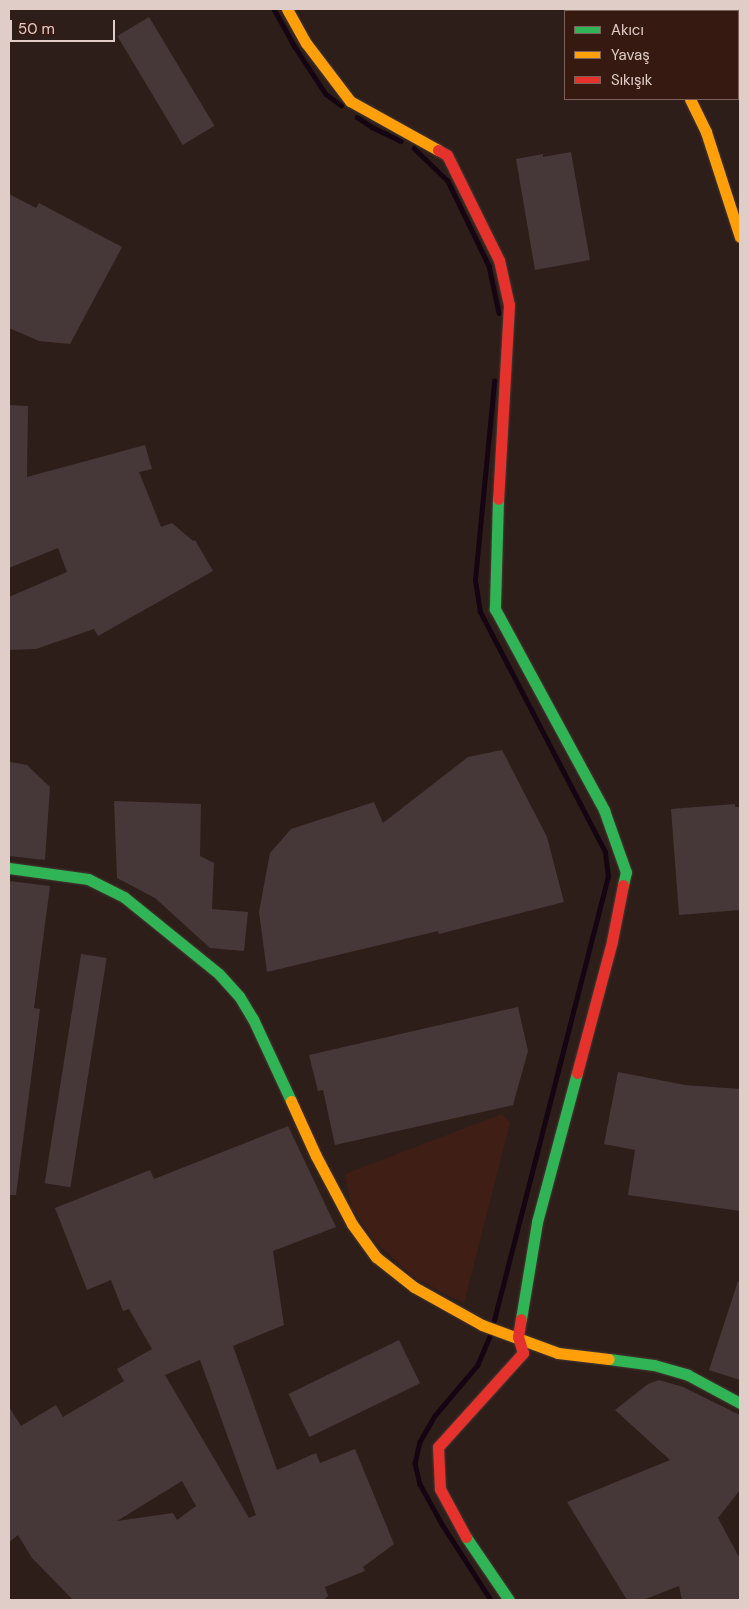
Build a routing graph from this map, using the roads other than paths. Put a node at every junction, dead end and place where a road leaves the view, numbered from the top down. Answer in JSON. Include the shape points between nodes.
{"nodes":[{"id":1,"x":287,"y":9,"type":"edge"},
{"id":2,"x":690,"y":100,"type":"edge"},
{"id":3,"x":740,"y":237,"type":"edge"},
{"id":4,"x":9,"y":868,"type":"edge"},
{"id":5,"x":513,"y":1336,"type":"junction"},
{"id":6,"x":740,"y":1403,"type":"edge"},
{"id":7,"x":508,"y":1600,"type":"edge"}],
"edges":[{"from":1,"to":5,"type":"street","via":[[306,43],[350,101],[447,154],[499,260],[509,305],[496,529],[495,608],[604,810],[626,872],[612,940],[537,1222]]},
{"from":2,"to":3,"type":"street","via":[[706,132]]},
{"from":4,"to":5,"type":"street","via":[[88,879],[124,897],[218,974],[239,996],[253,1019],[352,1224],[376,1257],[414,1287],[482,1325]]},
{"from":5,"to":6,"type":"street","via":[[558,1353],[654,1365],[688,1374]]},
{"from":5,"to":7,"type":"street","via":[[523,1353],[438,1447],[440,1489],[460,1529]]}]}
